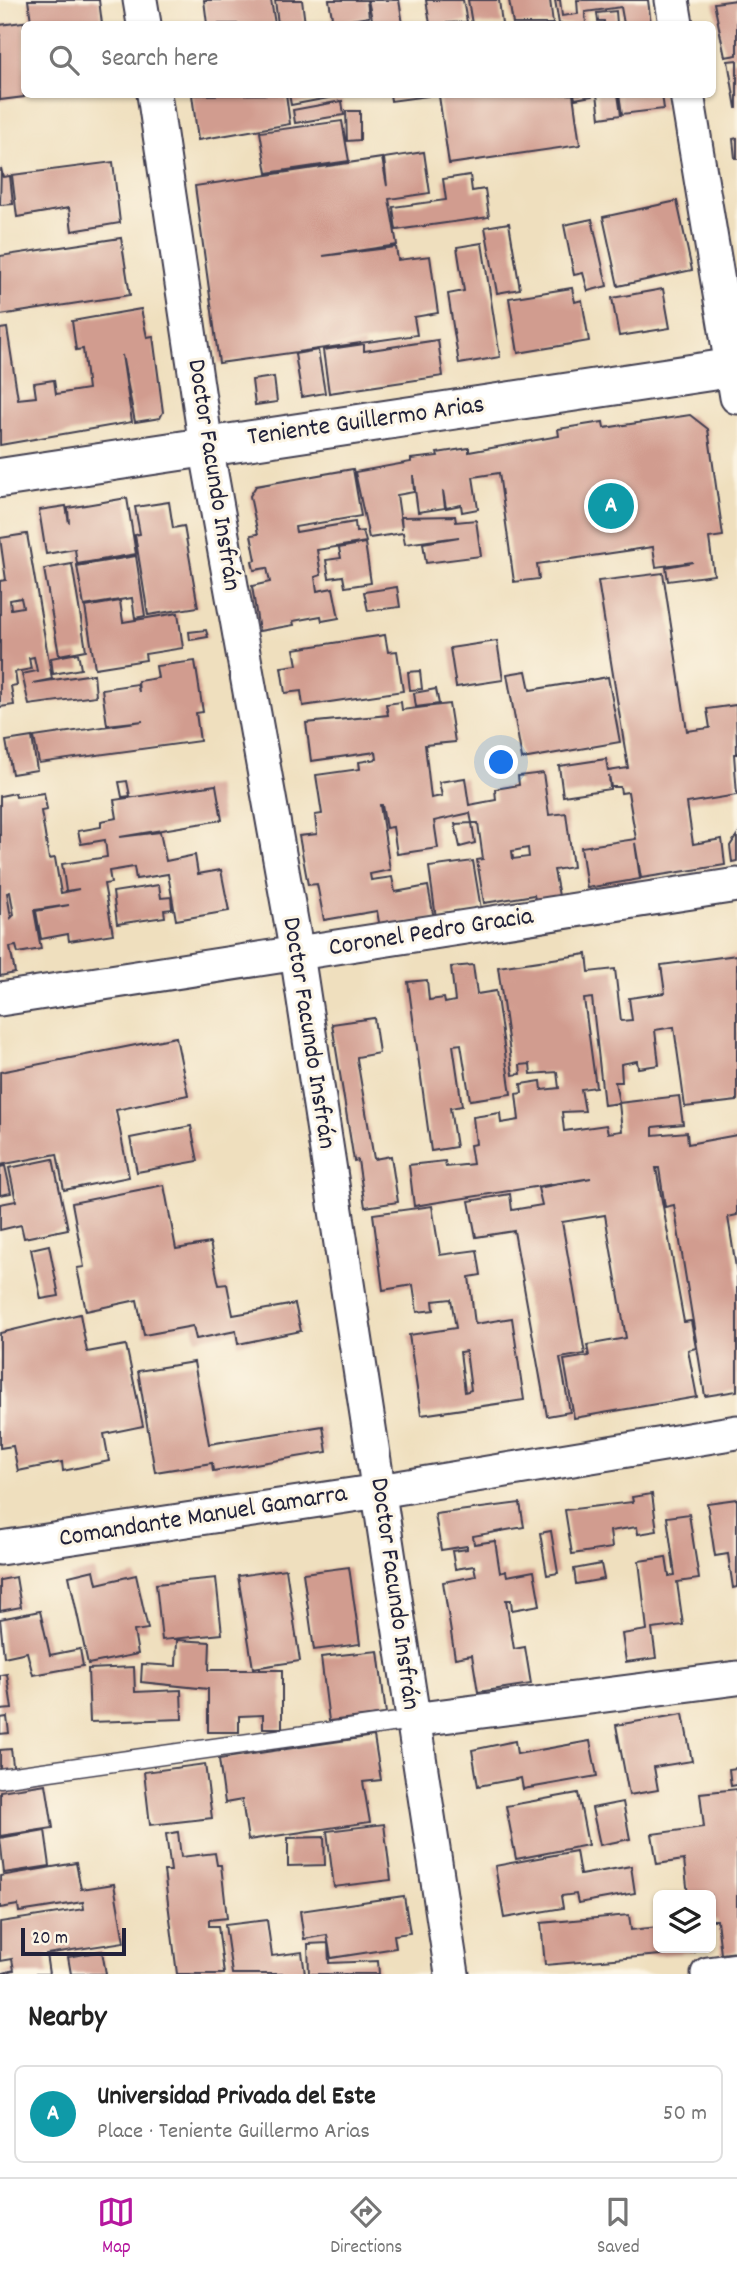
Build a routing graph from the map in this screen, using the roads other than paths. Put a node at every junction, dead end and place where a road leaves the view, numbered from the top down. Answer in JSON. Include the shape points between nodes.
{"nodes":[{"id":1,"x":140,"y":0,"type":"edge"},
{"id":2,"x":672,"y":0,"type":"edge"},
{"id":3,"x":144,"y":21,"type":"edge"},
{"id":4,"x":676,"y":21,"type":"edge"},
{"id":5,"x":155,"y":98,"type":"edge"},
{"id":6,"x":689,"y":98,"type":"edge"},
{"id":7,"x":735,"y":377,"type":"edge"},
{"id":8,"x":206,"y":446,"type":"junction"},
{"id":9,"x":0,"y":478,"type":"edge"},
{"id":10,"x":737,"y":885,"type":"edge"},
{"id":11,"x":297,"y":954,"type":"junction"},
{"id":12,"x":0,"y":999,"type":"edge"},
{"id":13,"x":737,"y":1432,"type":"edge"},
{"id":14,"x":379,"y":1491,"type":"junction"},
{"id":15,"x":0,"y":1548,"type":"edge"},
{"id":16,"x":737,"y":1678,"type":"edge"},
{"id":17,"x":412,"y":1720,"type":"junction"},
{"id":18,"x":0,"y":1778,"type":"edge"},
{"id":19,"x":737,"y":1970,"type":"edge"},
{"id":20,"x":452,"y":1974,"type":"edge"},
{"id":21,"x":708,"y":1974,"type":"edge"}],
"edges":[{"from":1,"to":3,"type":"street"},
{"from":2,"to":4,"type":"street"},
{"from":5,"to":8,"type":"street","name":"Doctor Facundo Insfrán"},
{"from":6,"to":7,"type":"street"},
{"from":7,"to":8,"type":"street","name":"Teniente Guillermo Arias"},
{"from":8,"to":9,"type":"street","name":"Teniente Guillermo Arias"},
{"from":8,"to":11,"type":"street","name":"Doctor Facundo Insfrán"},
{"from":10,"to":11,"type":"street","name":"Coronel Pedro Gracia"},
{"from":11,"to":12,"type":"street","name":"Coronel Pedro Gracia"},
{"from":11,"to":14,"type":"street","name":"Doctor Facundo Insfrán"},
{"from":13,"to":14,"type":"street","name":"Comandante Manuel Gamarra"},
{"from":14,"to":15,"type":"street","name":"Comandante Manuel Gamarra"},
{"from":14,"to":17,"type":"street","name":"Doctor Facundo Insfrán"},
{"from":16,"to":17,"type":"street"},
{"from":17,"to":18,"type":"lane"},
{"from":17,"to":20,"type":"street","name":"Doctor Facundo Insfrán"},
{"from":19,"to":21,"type":"street"}]}
